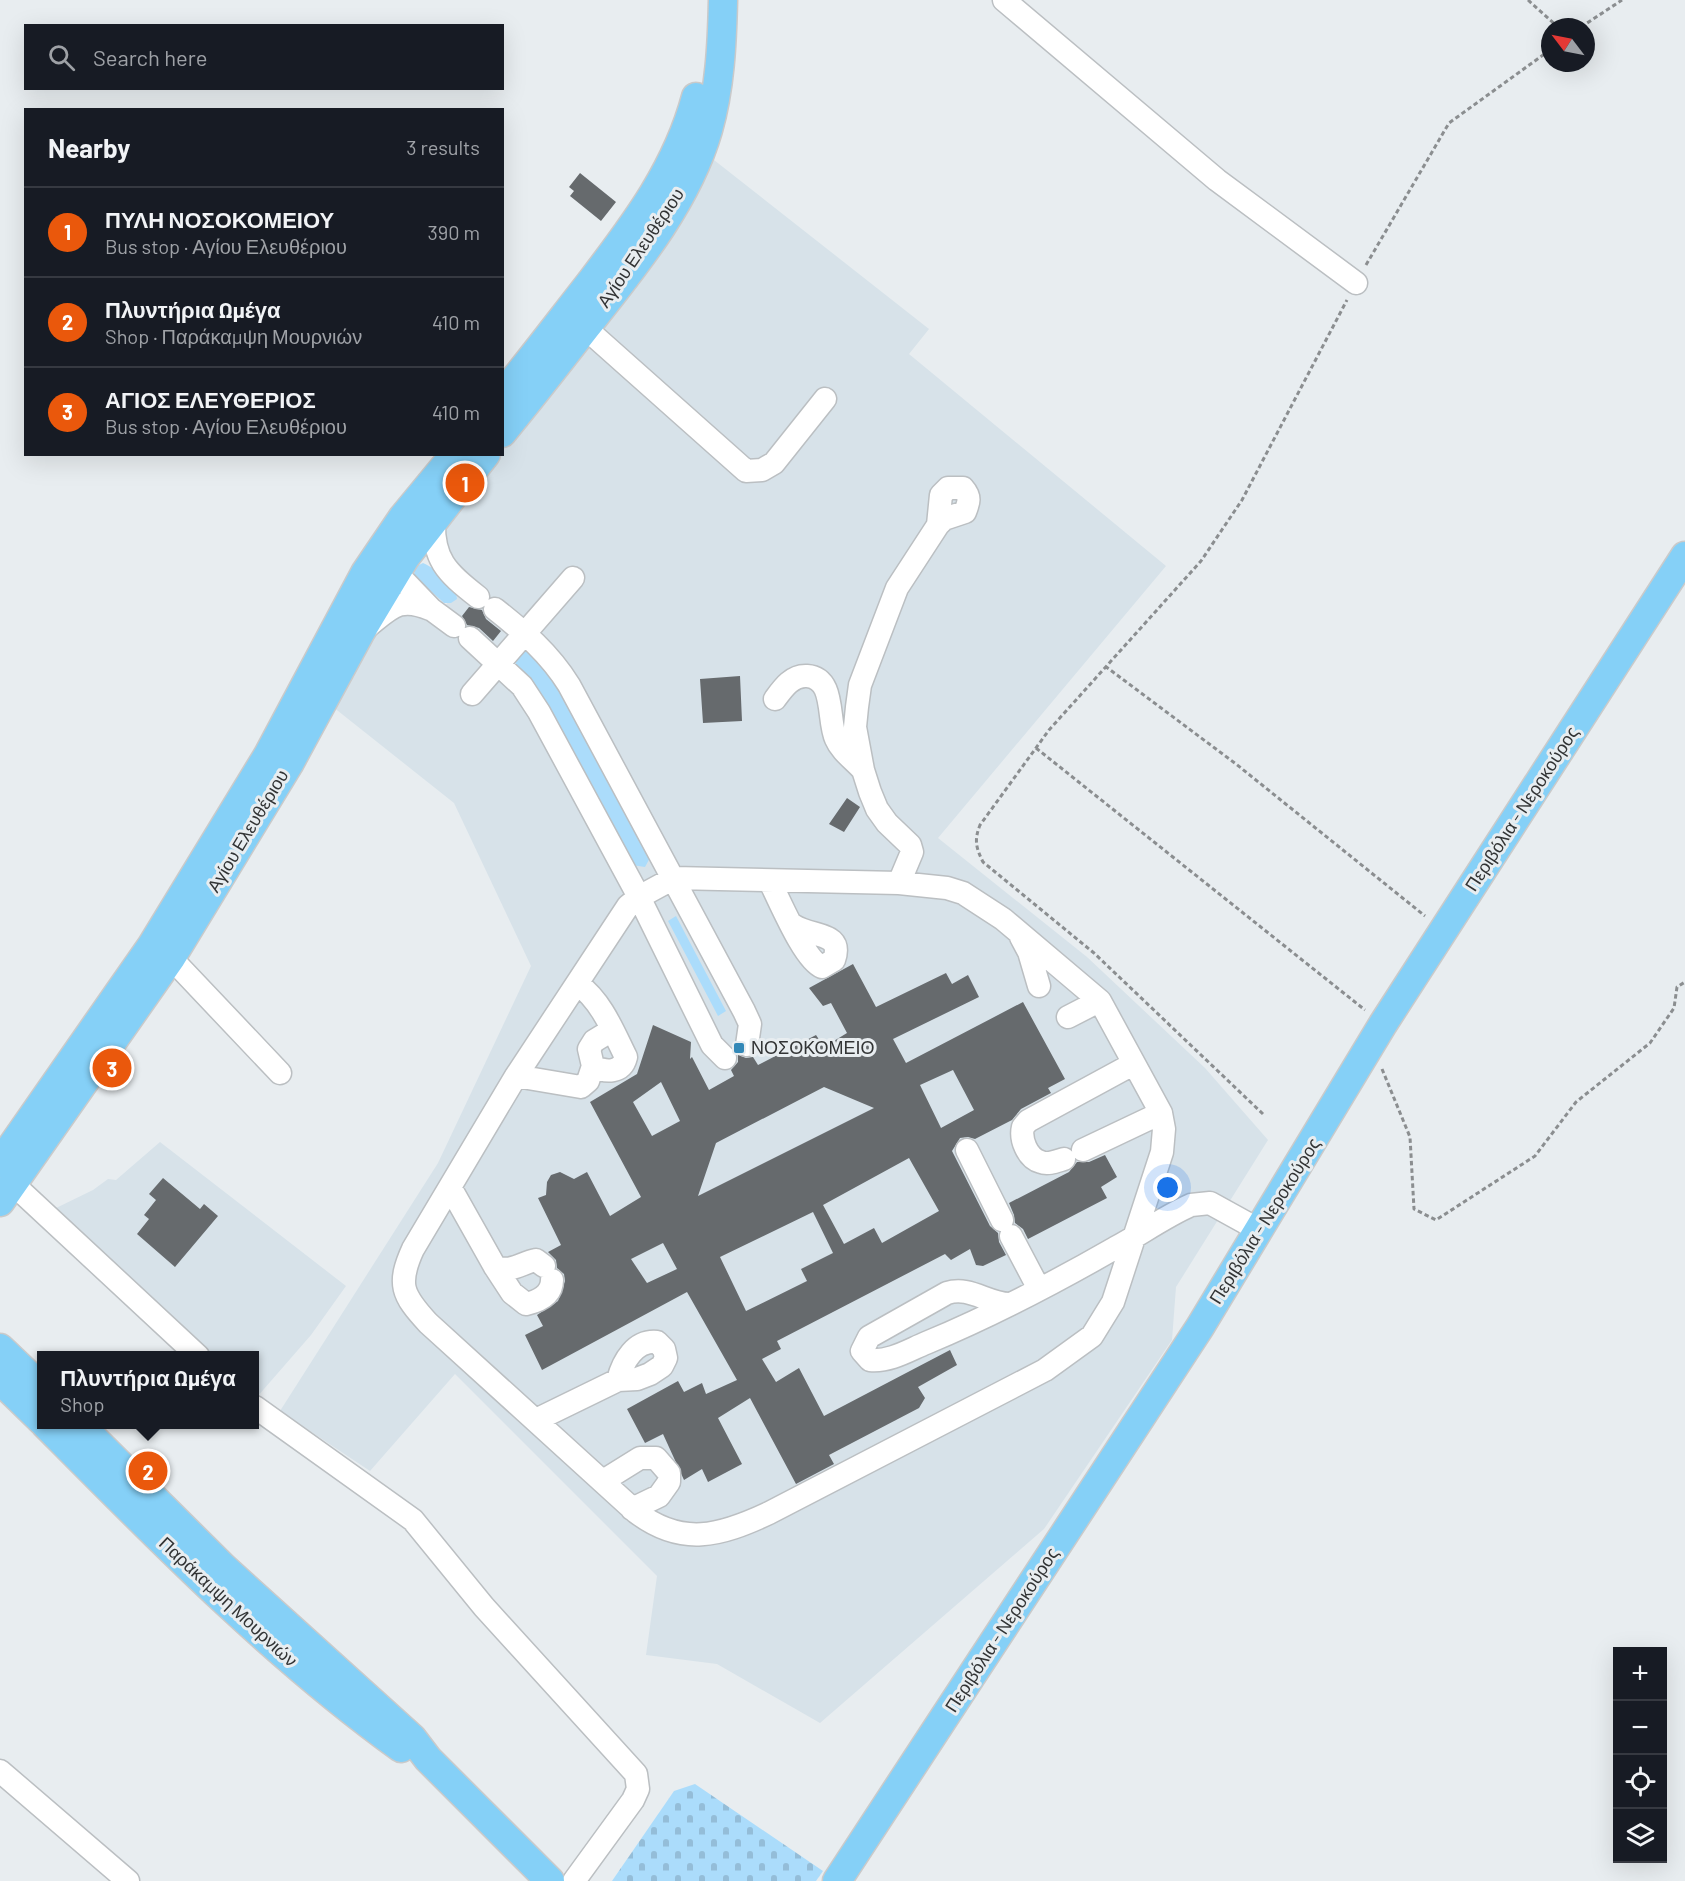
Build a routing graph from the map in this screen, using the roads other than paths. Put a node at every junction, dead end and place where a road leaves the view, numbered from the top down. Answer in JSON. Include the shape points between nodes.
{"nodes":[{"id":1,"x":722,"y":0,"type":"edge"},
{"id":2,"x":1004,"y":0,"type":"edge"},
{"id":3,"x":1356,"y":284,"type":"road end"},
{"id":4,"x":577,"y":320,"type":"junction"},
{"id":5,"x":504,"y":393,"type":"edge"},
{"id":6,"x":825,"y":399,"type":"dead end"},
{"id":7,"x":504,"y":430,"type":"edge"},
{"id":8,"x":453,"y":456,"type":"edge"},
{"id":9,"x":484,"y":456,"type":"edge"},
{"id":10,"x":434,"y":517,"type":"junction"},
{"id":11,"x":938,"y":525,"type":"dead end"},
{"id":12,"x":395,"y":551,"type":"junction"},
{"id":13,"x":1685,"y":556,"type":"edge"},
{"id":14,"x":450,"y":574,"type":"junction"},
{"id":15,"x":573,"y":578,"type":"dead end"},
{"id":16,"x":431,"y":609,"type":"junction"},
{"id":17,"x":360,"y":633,"type":"junction"},
{"id":18,"x":525,"y":633,"type":"junction"},
{"id":19,"x":499,"y":663,"type":"junction"},
{"id":20,"x":472,"y":694,"type":"dead end"},
{"id":21,"x":776,"y":699,"type":"dead end"},
{"id":22,"x":863,"y":770,"type":"junction"},
{"id":23,"x":674,"y":878,"type":"junction"},
{"id":24,"x":770,"y":882,"type":"junction"},
{"id":25,"x":899,"y":883,"type":"junction"},
{"id":26,"x":639,"y":897,"type":"junction"},
{"id":27,"x":793,"y":925,"type":"dead end"},
{"id":28,"x":1013,"y":927,"type":"junction"},
{"id":29,"x":171,"y":958,"type":"junction"},
{"id":30,"x":578,"y":984,"type":"junction"},
{"id":31,"x":1039,"y":986,"type":"dead end"},
{"id":32,"x":1099,"y":1000,"type":"junction"},
{"id":33,"x":1068,"y":1017,"type":"dead end"},
{"id":34,"x":612,"y":1030,"type":"junction"},
{"id":35,"x":747,"y":1045,"type":"dead end"},
{"id":36,"x":725,"y":1058,"type":"dead end"},
{"id":37,"x":1133,"y":1064,"type":"junction"},
{"id":38,"x":593,"y":1066,"type":"junction"},
{"id":39,"x":280,"y":1073,"type":"dead end"},
{"id":40,"x":516,"y":1076,"type":"junction"},
{"id":41,"x":1161,"y":1113,"type":"junction"},
{"id":42,"x":967,"y":1149,"type":"dead end"},
{"id":43,"x":4,"y":1183,"type":"edge"},
{"id":44,"x":450,"y":1187,"type":"junction"},
{"id":45,"x":1259,"y":1230,"type":"junction"},
{"id":46,"x":1134,"y":1238,"type":"junction"},
{"id":47,"x":495,"y":1267,"type":"junction"},
{"id":48,"x":1039,"y":1289,"type":"junction"},
{"id":49,"x":1009,"y":1304,"type":"junction"},
{"id":50,"x":0,"y":1348,"type":"edge"},
{"id":51,"x":192,"y":1351,"type":"edge"},
{"id":52,"x":0,"y":1380,"type":"edge"},
{"id":53,"x":618,"y":1380,"type":"dead end"},
{"id":54,"x":37,"y":1383,"type":"edge"},
{"id":55,"x":259,"y":1410,"type":"edge"},
{"id":56,"x":37,"y":1417,"type":"edge"},
{"id":57,"x":536,"y":1420,"type":"junction"},
{"id":58,"x":49,"y":1429,"type":"edge"},
{"id":59,"x":83,"y":1429,"type":"edge"},
{"id":60,"x":603,"y":1481,"type":"junction"},
{"id":61,"x":632,"y":1509,"type":"junction"},
{"id":62,"x":428,"y":1759,"type":"junction"},
{"id":63,"x":0,"y":1771,"type":"edge"},
{"id":64,"x":128,"y":1881,"type":"edge"},
{"id":65,"x":550,"y":1881,"type":"edge"},
{"id":66,"x":574,"y":1881,"type":"edge"},
{"id":67,"x":837,"y":1881,"type":"edge"}],
"edges":[{"from":1,"to":4,"type":"main road","name":"Αγίου Ελευθέριου","via":[[689,125],[672,163]]},
{"from":2,"to":3,"type":"street","via":[[1218,180]]},
{"from":4,"to":5,"type":"main road","name":"Αγίου Ελευθέριου"},
{"from":4,"to":6,"type":"street","via":[[746,471],[762,470],[774,463]]},
{"from":4,"to":7,"type":"main road","name":"Αγίου Ελευθέριου"},
{"from":8,"to":12,"type":"main road","name":"Αγίου Ελευθέριου"},
{"from":9,"to":10,"type":"main road","name":"Αγίου Ελευθέριου"},
{"from":10,"to":12,"type":"main road","name":"Αγίου Ελευθέριου"},
{"from":10,"to":14,"type":"street","via":[[437,554]]},
{"from":11,"to":22,"type":"street","via":[[897,588],[860,686],[855,727]]},
{"from":12,"to":14,"type":"street"},
{"from":12,"to":16,"type":"street"},
{"from":12,"to":17,"type":"main road","name":"Αγίου Ελευθέριου"},
{"from":12,"to":43,"type":"main road","name":"Αγίου Ελευθέριου"},
{"from":13,"to":45,"type":"main road","name":"Περιβόλια - Νεροκούρος","via":[[1383,1024]]},
{"from":14,"to":18,"type":"street"},
{"from":15,"to":18,"type":"street"},
{"from":16,"to":17,"type":"street","via":[[414,602],[399,603]]},
{"from":16,"to":19,"type":"street"},
{"from":17,"to":29,"type":"main road","name":"Αγίου Ελευθέριου","via":[[289,764]]},
{"from":18,"to":19,"type":"street"},
{"from":18,"to":23,"type":"street","via":[[554,661],[569,685]]},
{"from":19,"to":20,"type":"street"},
{"from":19,"to":26,"type":"street","via":[[522,686],[539,712]]},
{"from":21,"to":22,"type":"street","via":[[785,685],[799,675],[820,682],[828,699],[835,737]]},
{"from":22,"to":25,"type":"street","via":[[877,809],[910,845],[912,852]]},
{"from":23,"to":24,"type":"street"},
{"from":23,"to":26,"type":"street"},
{"from":23,"to":35,"type":"street","via":[[750,1024]]},
{"from":24,"to":25,"type":"street"},
{"from":24,"to":27,"type":"street"},
{"from":25,"to":28,"type":"street","via":[[963,893]]},
{"from":26,"to":30,"type":"street","via":[[628,906]]},
{"from":26,"to":36,"type":"street","via":[[712,1045]]},
{"from":28,"to":31,"type":"street","via":[[1029,952]]},
{"from":28,"to":32,"type":"street"},
{"from":29,"to":39,"type":"street"},
{"from":29,"to":43,"type":"main road","name":"Αγίου Ελευθέριου"},
{"from":30,"to":34,"type":"street","via":[[597,1003]]},
{"from":30,"to":40,"type":"street"},
{"from":32,"to":33,"type":"street"},
{"from":32,"to":37,"type":"street"},
{"from":34,"to":38,"type":"street","via":[[589,1049]]},
{"from":34,"to":38,"type":"street","via":[[626,1057],[624,1063],[614,1071]]},
{"from":37,"to":41,"type":"street"},
{"from":37,"to":41,"type":"street","via":[[1028,1121],[1023,1127],[1023,1142],[1035,1160],[1042,1163],[1074,1154]]},
{"from":38,"to":40,"type":"street","via":[[588,1081],[581,1087]]},
{"from":40,"to":44,"type":"street"},
{"from":41,"to":46,"type":"street","via":[[1162,1152]]},
{"from":42,"to":48,"type":"street"},
{"from":43,"to":51,"type":"street"},
{"from":44,"to":47,"type":"street"},
{"from":44,"to":57,"type":"street","via":[[406,1265],[402,1286],[413,1308]]},
{"from":45,"to":46,"type":"street","via":[[1202,1202],[1172,1214]]},
{"from":45,"to":67,"type":"main road","name":"Περιβόλια - Νεροκούρος","via":[[1200,1327]]},
{"from":46,"to":48,"type":"street"},
{"from":46,"to":61,"type":"street","via":[[1102,1323],[1080,1347],[1045,1370],[725,1532],[679,1533]]},
{"from":47,"to":47,"type":"street","via":[[512,1269],[536,1260],[548,1273],[552,1287],[545,1297],[526,1304],[512,1293]]},
{"from":48,"to":49,"type":"street"},
{"from":49,"to":49,"type":"street","via":[[957,1290],[869,1337],[862,1351],[870,1360],[896,1356]]},
{"from":50,"to":54,"type":"main road"},
{"from":52,"to":56,"type":"main road","name":"Παράκαμψη Μουρνιών"},
{"from":53,"to":57,"type":"street"},
{"from":55,"to":66,"type":"street","via":[[413,1520],[484,1607],[636,1774],[638,1790],[633,1800]]},
{"from":57,"to":60,"type":"street"},
{"from":58,"to":62,"type":"main road","name":"Παράκαμψη Μουρνιών","via":[[296,1666],[402,1749]]},
{"from":59,"to":62,"type":"main road","name":"Παράκαμψη Μουρνιών","via":[[223,1567],[412,1738]]},
{"from":60,"to":61,"type":"street"},
{"from":60,"to":61,"type":"street","via":[[640,1458],[649,1456],[664,1465],[669,1482],[665,1490]]},
{"from":62,"to":65,"type":"main road","name":"Παράκαμψη Μουρνιών"},
{"from":63,"to":64,"type":"street"}]}
